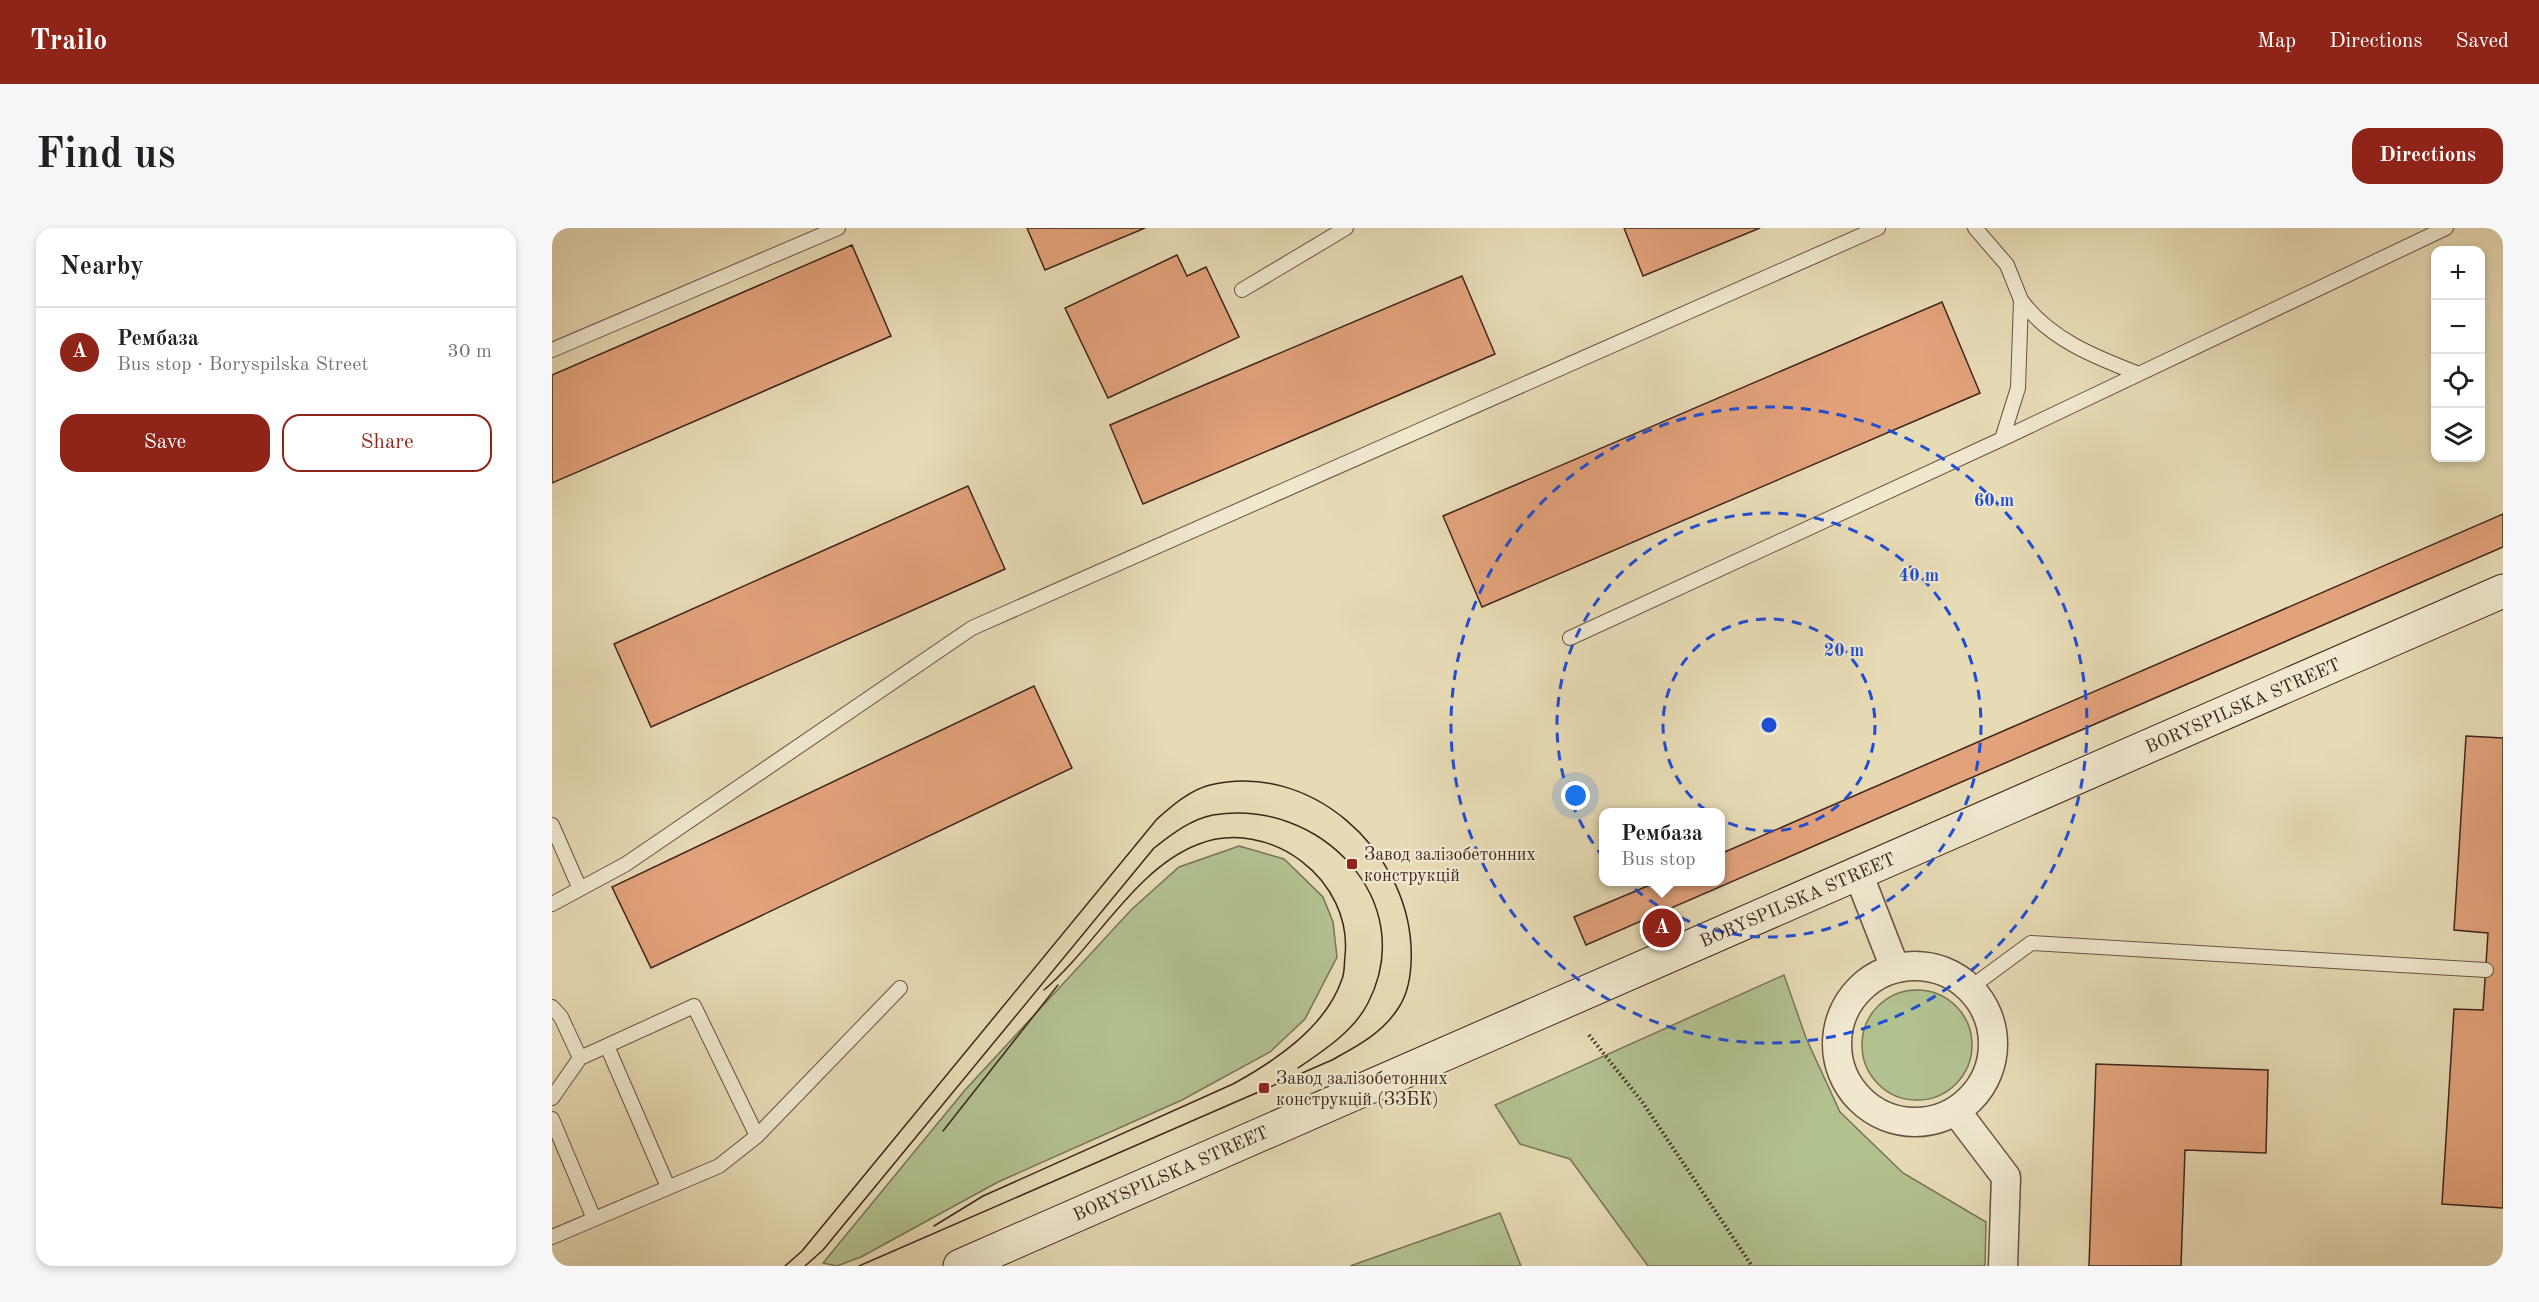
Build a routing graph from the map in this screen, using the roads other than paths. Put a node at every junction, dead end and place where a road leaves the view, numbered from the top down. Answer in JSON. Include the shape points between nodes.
{"nodes":[{"id":1,"x":838,"y":228,"type":"edge"},
{"id":2,"x":1346,"y":228,"type":"edge"},
{"id":3,"x":1878,"y":228,"type":"edge"},
{"id":4,"x":1975,"y":228,"type":"edge"},
{"id":5,"x":2446,"y":228,"type":"edge"},
{"id":6,"x":1242,"y":290,"type":"dead end"},
{"id":7,"x":2021,"y":300,"type":"junction"},
{"id":8,"x":552,"y":350,"type":"edge"},
{"id":9,"x":2139,"y":374,"type":"junction"},
{"id":10,"x":2002,"y":439,"type":"junction"},
{"id":11,"x":2503,"y":591,"type":"edge"},
{"id":12,"x":1570,"y":638,"type":"dead end"},
{"id":13,"x":552,"y":825,"type":"edge"},
{"id":14,"x":1858,"y":873,"type":"junction"},
{"id":15,"x":580,"y":889,"type":"junction"},
{"id":16,"x":552,"y":904,"type":"edge"},
{"id":17,"x":1895,"y":968,"type":"junction"},
{"id":18,"x":2486,"y":969,"type":"dead end"},
{"id":19,"x":900,"y":988,"type":"dead end"},
{"id":20,"x":1970,"y":988,"type":"junction"},
{"id":21,"x":552,"y":1006,"type":"edge"},
{"id":22,"x":607,"y":1046,"type":"junction"},
{"id":23,"x":580,"y":1058,"type":"junction"},
{"id":24,"x":552,"y":1098,"type":"edge"},
{"id":25,"x":1956,"y":1111,"type":"junction"},
{"id":26,"x":552,"y":1119,"type":"edge"},
{"id":27,"x":757,"y":1136,"type":"junction"},
{"id":28,"x":668,"y":1187,"type":"junction"},
{"id":29,"x":594,"y":1219,"type":"junction"},
{"id":30,"x":552,"y":1237,"type":"edge"},
{"id":31,"x":960,"y":1266,"type":"edge"},
{"id":32,"x":2003,"y":1266,"type":"edge"}],
"edges":[{"from":1,"to":8,"type":"lane"},
{"from":2,"to":6,"type":"lane"},
{"from":3,"to":15,"type":"lane","via":[[972,628],[626,864]]},
{"from":4,"to":7,"type":"lane","via":[[2007,266]]},
{"from":5,"to":9,"type":"lane"},
{"from":7,"to":9,"type":"lane","via":[[2033,316],[2085,354]]},
{"from":7,"to":10,"type":"lane","via":[[2018,388]]},
{"from":9,"to":10,"type":"lane"},
{"from":10,"to":12,"type":"lane"},
{"from":11,"to":14,"type":"main road","name":"BORYSPILSKA STREET"},
{"from":13,"to":15,"type":"lane"},
{"from":14,"to":17,"type":"street"},
{"from":14,"to":31,"type":"main road","name":"BORYSPILSKA STREET"},
{"from":15,"to":16,"type":"lane"},
{"from":17,"to":20,"type":"street","via":[[1935,968]]},
{"from":17,"to":25,"type":"street","via":[[1868,982],[1847,1005],[1836,1046],[1840,1067],[1861,1101],[1878,1113],[1917,1122]]},
{"from":18,"to":20,"type":"lane","via":[[2031,943]]},
{"from":19,"to":27,"type":"lane"},
{"from":20,"to":25,"type":"street","via":[[1990,1022],[1991,1062],[1977,1089]]},
{"from":21,"to":23,"type":"lane"},
{"from":22,"to":23,"type":"lane"},
{"from":22,"to":27,"type":"lane","via":[[694,1006]]},
{"from":22,"to":28,"type":"lane"},
{"from":23,"to":24,"type":"lane"},
{"from":25,"to":32,"type":"street","via":[[2006,1177]]},
{"from":26,"to":29,"type":"lane"},
{"from":27,"to":28,"type":"lane","via":[[719,1166]]},
{"from":28,"to":29,"type":"lane"},
{"from":29,"to":30,"type":"lane"}]}
